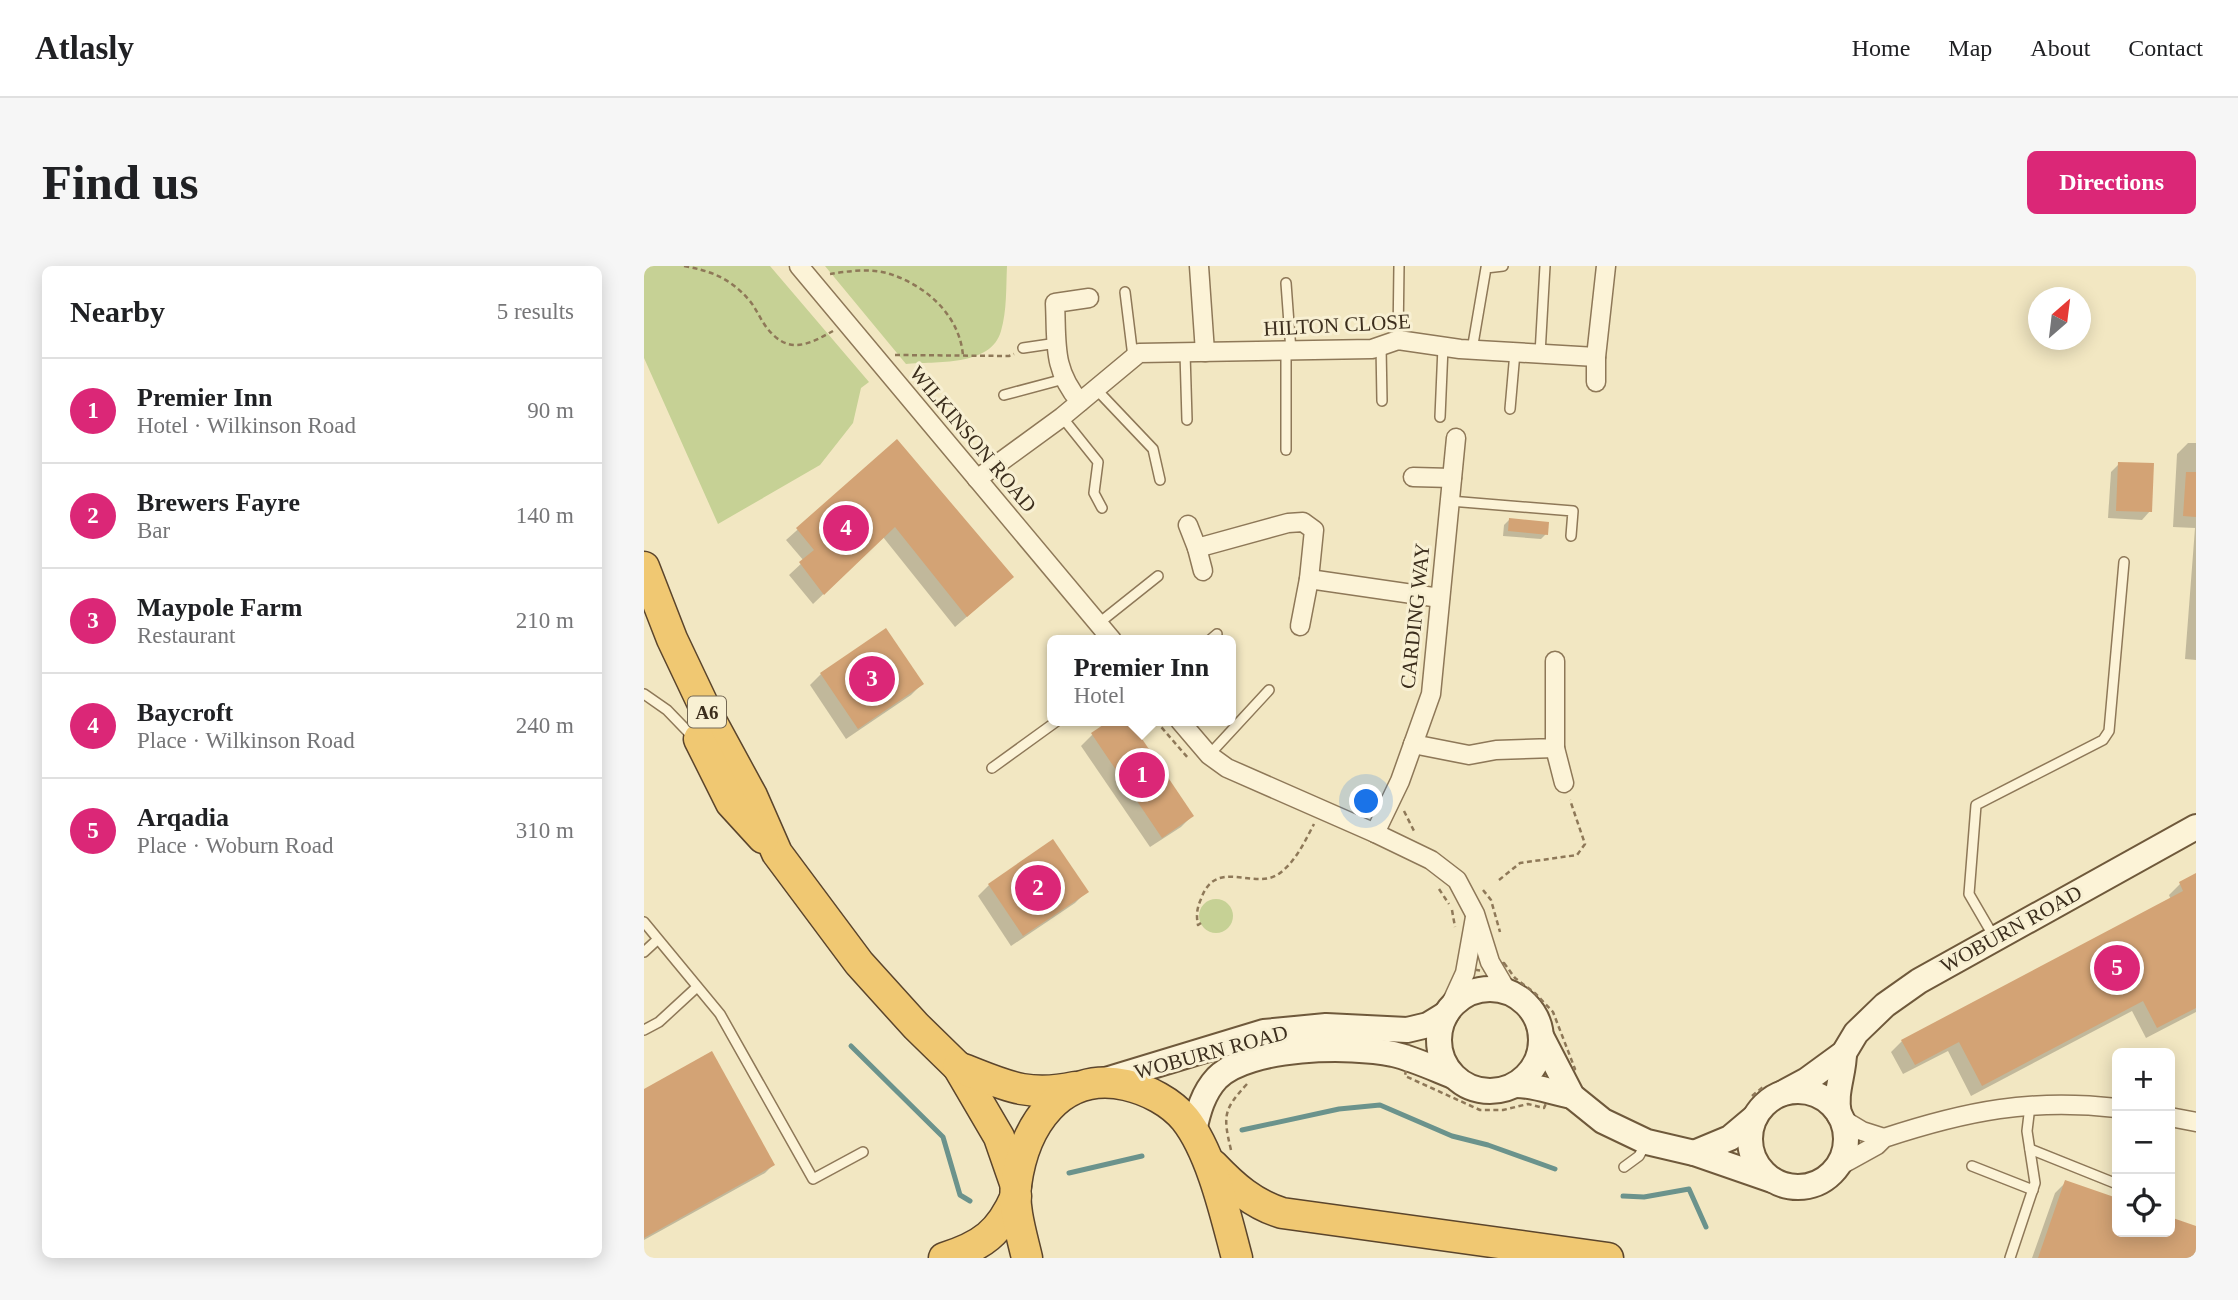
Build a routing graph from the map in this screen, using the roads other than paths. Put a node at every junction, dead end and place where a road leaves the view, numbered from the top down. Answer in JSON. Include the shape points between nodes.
{"nodes":[{"id":1,"x":1199,"y":266,"type":"edge"},
{"id":2,"x":1399,"y":266,"type":"edge"},
{"id":3,"x":1503,"y":266,"type":"edge"},
{"id":4,"x":1545,"y":266,"type":"edge"},
{"id":5,"x":1606,"y":266,"type":"edge"},
{"id":6,"x":804,"y":272,"type":"edge"},
{"id":7,"x":1286,"y":283,"type":"dead end"},
{"id":8,"x":1125,"y":292,"type":"dead end"},
{"id":9,"x":1089,"y":298,"type":"dead end"},
{"id":10,"x":1057,"y":343,"type":"junction"},
{"id":11,"x":1389,"y":343,"type":"junction"},
{"id":12,"x":1443,"y":347,"type":"junction"},
{"id":13,"x":1023,"y":348,"type":"road end"},
{"id":14,"x":1472,"y":350,"type":"junction"},
{"id":15,"x":1288,"y":351,"type":"junction"},
{"id":16,"x":1185,"y":352,"type":"junction"},
{"id":17,"x":1205,"y":352,"type":"junction"},
{"id":18,"x":1515,"y":352,"type":"junction"},
{"id":19,"x":1541,"y":354,"type":"junction"},
{"id":20,"x":1596,"y":357,"type":"junction"},
{"id":21,"x":1133,"y":358,"type":"junction"},
{"id":22,"x":1064,"y":379,"type":"junction"},
{"id":23,"x":1596,"y":382,"type":"dead end"},
{"id":24,"x":1096,"y":389,"type":"junction"},
{"id":25,"x":1004,"y":395,"type":"dead end"},
{"id":26,"x":1382,"y":401,"type":"dead end"},
{"id":27,"x":1080,"y":402,"type":"junction"},
{"id":28,"x":1510,"y":409,"type":"dead end"},
{"id":29,"x":1062,"y":417,"type":"junction"},
{"id":30,"x":1440,"y":417,"type":"dead end"},
{"id":31,"x":1186,"y":420,"type":"dead end"},
{"id":32,"x":1456,"y":438,"type":"dead end"},
{"id":33,"x":1286,"y":450,"type":"dead end"},
{"id":34,"x":1413,"y":477,"type":"dead end"},
{"id":35,"x":1452,"y":478,"type":"junction"},
{"id":36,"x":977,"y":479,"type":"junction"},
{"id":37,"x":1160,"y":480,"type":"dead end"},
{"id":38,"x":1450,"y":501,"type":"junction"},
{"id":39,"x":1102,"y":508,"type":"dead end"},
{"id":40,"x":1188,"y":524,"type":"dead end"},
{"id":41,"x":1571,"y":536,"type":"dead end"},
{"id":42,"x":1197,"y":548,"type":"junction"},
{"id":43,"x":2124,"y":562,"type":"dead end"},
{"id":44,"x":644,"y":567,"type":"edge"},
{"id":45,"x":1203,"y":571,"type":"dead end"},
{"id":46,"x":1158,"y":576,"type":"dead end"},
{"id":47,"x":1309,"y":579,"type":"junction"},
{"id":48,"x":1440,"y":598,"type":"junction"},
{"id":49,"x":644,"y":618,"type":"edge"},
{"id":50,"x":1098,"y":623,"type":"junction"},
{"id":51,"x":1300,"y":626,"type":"dead end"},
{"id":52,"x":1108,"y":635,"type":"edge"},
{"id":53,"x":1555,"y":661,"type":"dead end"},
{"id":54,"x":1269,"y":690,"type":"dead end"},
{"id":55,"x":644,"y":694,"type":"edge"},
{"id":56,"x":1051,"y":726,"type":"edge"},
{"id":57,"x":1184,"y":726,"type":"edge"},
{"id":58,"x":1236,"y":726,"type":"edge"},
{"id":59,"x":1236,"y":726,"type":"edge"},
{"id":60,"x":1413,"y":744,"type":"junction"},
{"id":61,"x":704,"y":748,"type":"junction"},
{"id":62,"x":1555,"y":748,"type":"junction"},
{"id":63,"x":1209,"y":755,"type":"junction"},
{"id":64,"x":992,"y":768,"type":"dead end"},
{"id":65,"x":1564,"y":783,"type":"road end"},
{"id":66,"x":2196,"y":827,"type":"edge"},
{"id":67,"x":1375,"y":833,"type":"junction"},
{"id":68,"x":777,"y":853,"type":"junction"},
{"id":69,"x":1475,"y":914,"type":"junction"},
{"id":70,"x":644,"y":922,"type":"edge"},
{"id":71,"x":1995,"y":938,"type":"junction"},
{"id":72,"x":657,"y":940,"type":"junction"},
{"id":73,"x":644,"y":952,"type":"edge"},
{"id":74,"x":697,"y":987,"type":"junction"},
{"id":75,"x":1507,"y":991,"type":"junction"},
{"id":76,"x":1448,"y":1011,"type":"junction"},
{"id":77,"x":644,"y":1030,"type":"edge"},
{"id":78,"x":1542,"y":1038,"type":"junction"},
{"id":79,"x":1844,"y":1053,"type":"junction"},
{"id":80,"x":958,"y":1066,"type":"junction"},
{"id":81,"x":1453,"y":1076,"type":"junction"},
{"id":82,"x":1091,"y":1084,"type":"junction"},
{"id":83,"x":1516,"y":1084,"type":"junction"},
{"id":84,"x":1562,"y":1088,"type":"junction"},
{"id":85,"x":1783,"y":1093,"type":"junction"},
{"id":86,"x":2030,"y":1104,"type":"junction"},
{"id":87,"x":2112,"y":1107,"type":"edge"},
{"id":88,"x":1755,"y":1117,"type":"junction"},
{"id":89,"x":1840,"y":1117,"type":"junction"},
{"id":90,"x":2175,"y":1117,"type":"edge"},
{"id":91,"x":2195,"y":1119,"type":"edge"},
{"id":92,"x":1884,"y":1138,"type":"junction"},
{"id":93,"x":1647,"y":1142,"type":"junction"},
{"id":94,"x":1200,"y":1144,"type":"junction"},
{"id":95,"x":2030,"y":1149,"type":"junction"},
{"id":96,"x":863,"y":1152,"type":"dead end"},
{"id":97,"x":1694,"y":1153,"type":"junction"},
{"id":98,"x":1839,"y":1166,"type":"junction"},
{"id":99,"x":1972,"y":1166,"type":"dead end"},
{"id":100,"x":1624,"y":1167,"type":"dead end"},
{"id":101,"x":1772,"y":1180,"type":"junction"},
{"id":102,"x":2112,"y":1182,"type":"edge"},
{"id":103,"x":2033,"y":1190,"type":"junction"},
{"id":104,"x":1016,"y":1191,"type":"junction"},
{"id":105,"x":944,"y":1258,"type":"edge"},
{"id":106,"x":1027,"y":1258,"type":"edge"},
{"id":107,"x":1237,"y":1258,"type":"edge"},
{"id":108,"x":1608,"y":1258,"type":"edge"},
{"id":109,"x":2010,"y":1258,"type":"edge"}],
"edges":[{"from":1,"to":17,"type":"street"},
{"from":2,"to":11,"type":"lane"},
{"from":3,"to":14,"type":"lane","via":[[1486,268]]},
{"from":4,"to":19,"type":"lane"},
{"from":5,"to":20,"type":"street"},
{"from":6,"to":36,"type":"street","name":"WILKINSON ROAD"},
{"from":7,"to":15,"type":"lane"},
{"from":8,"to":21,"type":"lane"},
{"from":9,"to":10,"type":"street","via":[[1055,303]]},
{"from":10,"to":13,"type":"lane"},
{"from":10,"to":22,"type":"street"},
{"from":11,"to":12,"type":"street","name":"HILTON CLOSE"},
{"from":11,"to":15,"type":"street","name":"HILTON CLOSE","via":[[1372,349]]},
{"from":11,"to":26,"type":"lane"},
{"from":12,"to":14,"type":"street","name":"HILTON CLOSE"},
{"from":12,"to":30,"type":"lane"},
{"from":14,"to":18,"type":"street","name":"HILTON CLOSE"},
{"from":15,"to":17,"type":"street","name":"HILTON CLOSE"},
{"from":15,"to":33,"type":"lane"},
{"from":16,"to":17,"type":"street","name":"HILTON CLOSE"},
{"from":16,"to":21,"type":"street","name":"HILTON CLOSE","via":[[1139,353]]},
{"from":16,"to":31,"type":"lane"},
{"from":18,"to":19,"type":"street","name":"HILTON CLOSE"},
{"from":18,"to":28,"type":"lane"},
{"from":19,"to":20,"type":"street","name":"HILTON CLOSE"},
{"from":20,"to":23,"type":"street"},
{"from":21,"to":24,"type":"street"},
{"from":22,"to":25,"type":"lane"},
{"from":22,"to":27,"type":"street"},
{"from":24,"to":27,"type":"street"},
{"from":24,"to":37,"type":"lane","via":[[1153,449]]},
{"from":27,"to":29,"type":"street"},
{"from":29,"to":36,"type":"street"},
{"from":29,"to":39,"type":"lane","via":[[1098,462],[1094,493]]},
{"from":32,"to":35,"type":"street","name":"CARDING WAY"},
{"from":34,"to":35,"type":"street"},
{"from":35,"to":38,"type":"street","name":"CARDING WAY"},
{"from":36,"to":50,"type":"street","name":"WILKINSON ROAD"},
{"from":38,"to":41,"type":"lane","via":[[1573,511]]},
{"from":38,"to":48,"type":"street","name":"CARDING WAY"},
{"from":40,"to":42,"type":"street"},
{"from":42,"to":45,"type":"street"},
{"from":42,"to":47,"type":"street","via":[[1303,522],[1314,530]]},
{"from":43,"to":71,"type":"lane","via":[[2109,732],[2102,740],[1976,805],[1969,894]]},
{"from":44,"to":68,"type":"highway","number":"A6","via":[[672,639]]},
{"from":46,"to":50,"type":"lane"},
{"from":47,"to":48,"type":"street"},
{"from":47,"to":51,"type":"street"},
{"from":48,"to":60,"type":"street","name":"CARDING WAY","via":[[1431,694]]},
{"from":49,"to":61,"type":"highway"},
{"from":50,"to":52,"type":"street","name":"WILKINSON ROAD"},
{"from":53,"to":62,"type":"street"},
{"from":54,"to":58,"type":"lane"},
{"from":55,"to":61,"type":"lane"},
{"from":56,"to":64,"type":"lane"},
{"from":57,"to":63,"type":"street"},
{"from":59,"to":63,"type":"lane"},
{"from":60,"to":62,"type":"street","via":[[1469,755]]},
{"from":60,"to":67,"type":"street","name":"CARDING WAY"},
{"from":61,"to":68,"type":"highway","via":[[731,803]]},
{"from":62,"to":65,"type":"street"},
{"from":63,"to":67,"type":"street","via":[[1227,768]]},
{"from":66,"to":71,"type":"main road","name":"WOBURN ROAD"},
{"from":67,"to":69,"type":"street","via":[[1431,860],[1457,880]]},
{"from":68,"to":80,"type":"highway","number":"A6","via":[[859,963]]},
{"from":69,"to":75,"type":"street","via":[[1493,968]]},
{"from":69,"to":76,"type":"street","via":[[1460,964],[1459,990]]},
{"from":70,"to":72,"type":"lane"},
{"from":71,"to":79,"type":"main road","name":"WOBURN ROAD","via":[[1885,1004],[1856,1033]]},
{"from":72,"to":73,"type":"lane"},
{"from":72,"to":74,"type":"lane"},
{"from":74,"to":77,"type":"lane"},
{"from":74,"to":96,"type":"lane","via":[[720,1014],[813,1179]]},
{"from":75,"to":76,"type":"main road","via":[[1475,990]]},
{"from":75,"to":78,"type":"main road","via":[[1532,1009]]},
{"from":76,"to":81,"type":"main road","via":[[1439,1046]]},
{"from":76,"to":82,"type":"main road","name":"WOBURN ROAD","via":[[1428,1025],[1407,1030],[1326,1026],[1264,1032]]},
{"from":78,"to":83,"type":"main road","via":[[1536,1065]]},
{"from":78,"to":84,"type":"main road"},
{"from":79,"to":85,"type":"main road","name":"WOBURN ROAD"},
{"from":79,"to":89,"type":"main road","name":"WOBURN ROAD","via":[[1838,1091]]},
{"from":80,"to":82,"type":"highway","number":"A6","via":[[1018,1090]]},
{"from":80,"to":104,"type":"highway","number":"A6","via":[[999,1137]]},
{"from":81,"to":83,"type":"main road","via":[[1483,1091]]},
{"from":81,"to":94,"type":"main road","name":"WOBURN ROAD","via":[[1374,1051],[1324,1049],[1257,1058],[1217,1077],[1210,1087],[1199,1110]]},
{"from":82,"to":94,"type":"highway","via":[[1118,1083],[1149,1093],[1175,1109]]},
{"from":82,"to":104,"type":"highway","via":[[1064,1094],[1044,1112],[1030,1139]]},
{"from":83,"to":84,"type":"main road"},
{"from":84,"to":93,"type":"main road","via":[[1603,1121]]},
{"from":85,"to":88,"type":"main road"},
{"from":85,"to":89,"type":"main road","via":[[1814,1094]]},
{"from":86,"to":87,"type":"street"},
{"from":86,"to":92,"type":"street","via":[[1965,1114]]},
{"from":86,"to":95,"type":"lane"},
{"from":88,"to":97,"type":"main road","via":[[1730,1138]]},
{"from":88,"to":101,"type":"main road","via":[[1750,1145],[1754,1159]]},
{"from":89,"to":92,"type":"street"},
{"from":89,"to":98,"type":"main road","via":[[1846,1143]]},
{"from":90,"to":91,"type":"street"},
{"from":92,"to":98,"type":"street"},
{"from":93,"to":97,"type":"main road"},
{"from":93,"to":100,"type":"lane","via":[[1639,1156]]},
{"from":94,"to":107,"type":"highway"},
{"from":94,"to":108,"type":"highway","via":[[1244,1194],[1282,1213]]},
{"from":95,"to":102,"type":"lane"},
{"from":95,"to":103,"type":"lane"},
{"from":97,"to":101,"type":"main road"},
{"from":98,"to":101,"type":"main road","via":[[1816,1184],[1786,1186]]},
{"from":99,"to":103,"type":"lane"},
{"from":103,"to":109,"type":"lane"},
{"from":104,"to":105,"type":"highway","via":[[1003,1222],[991,1235]]},
{"from":104,"to":106,"type":"highway"}]}
